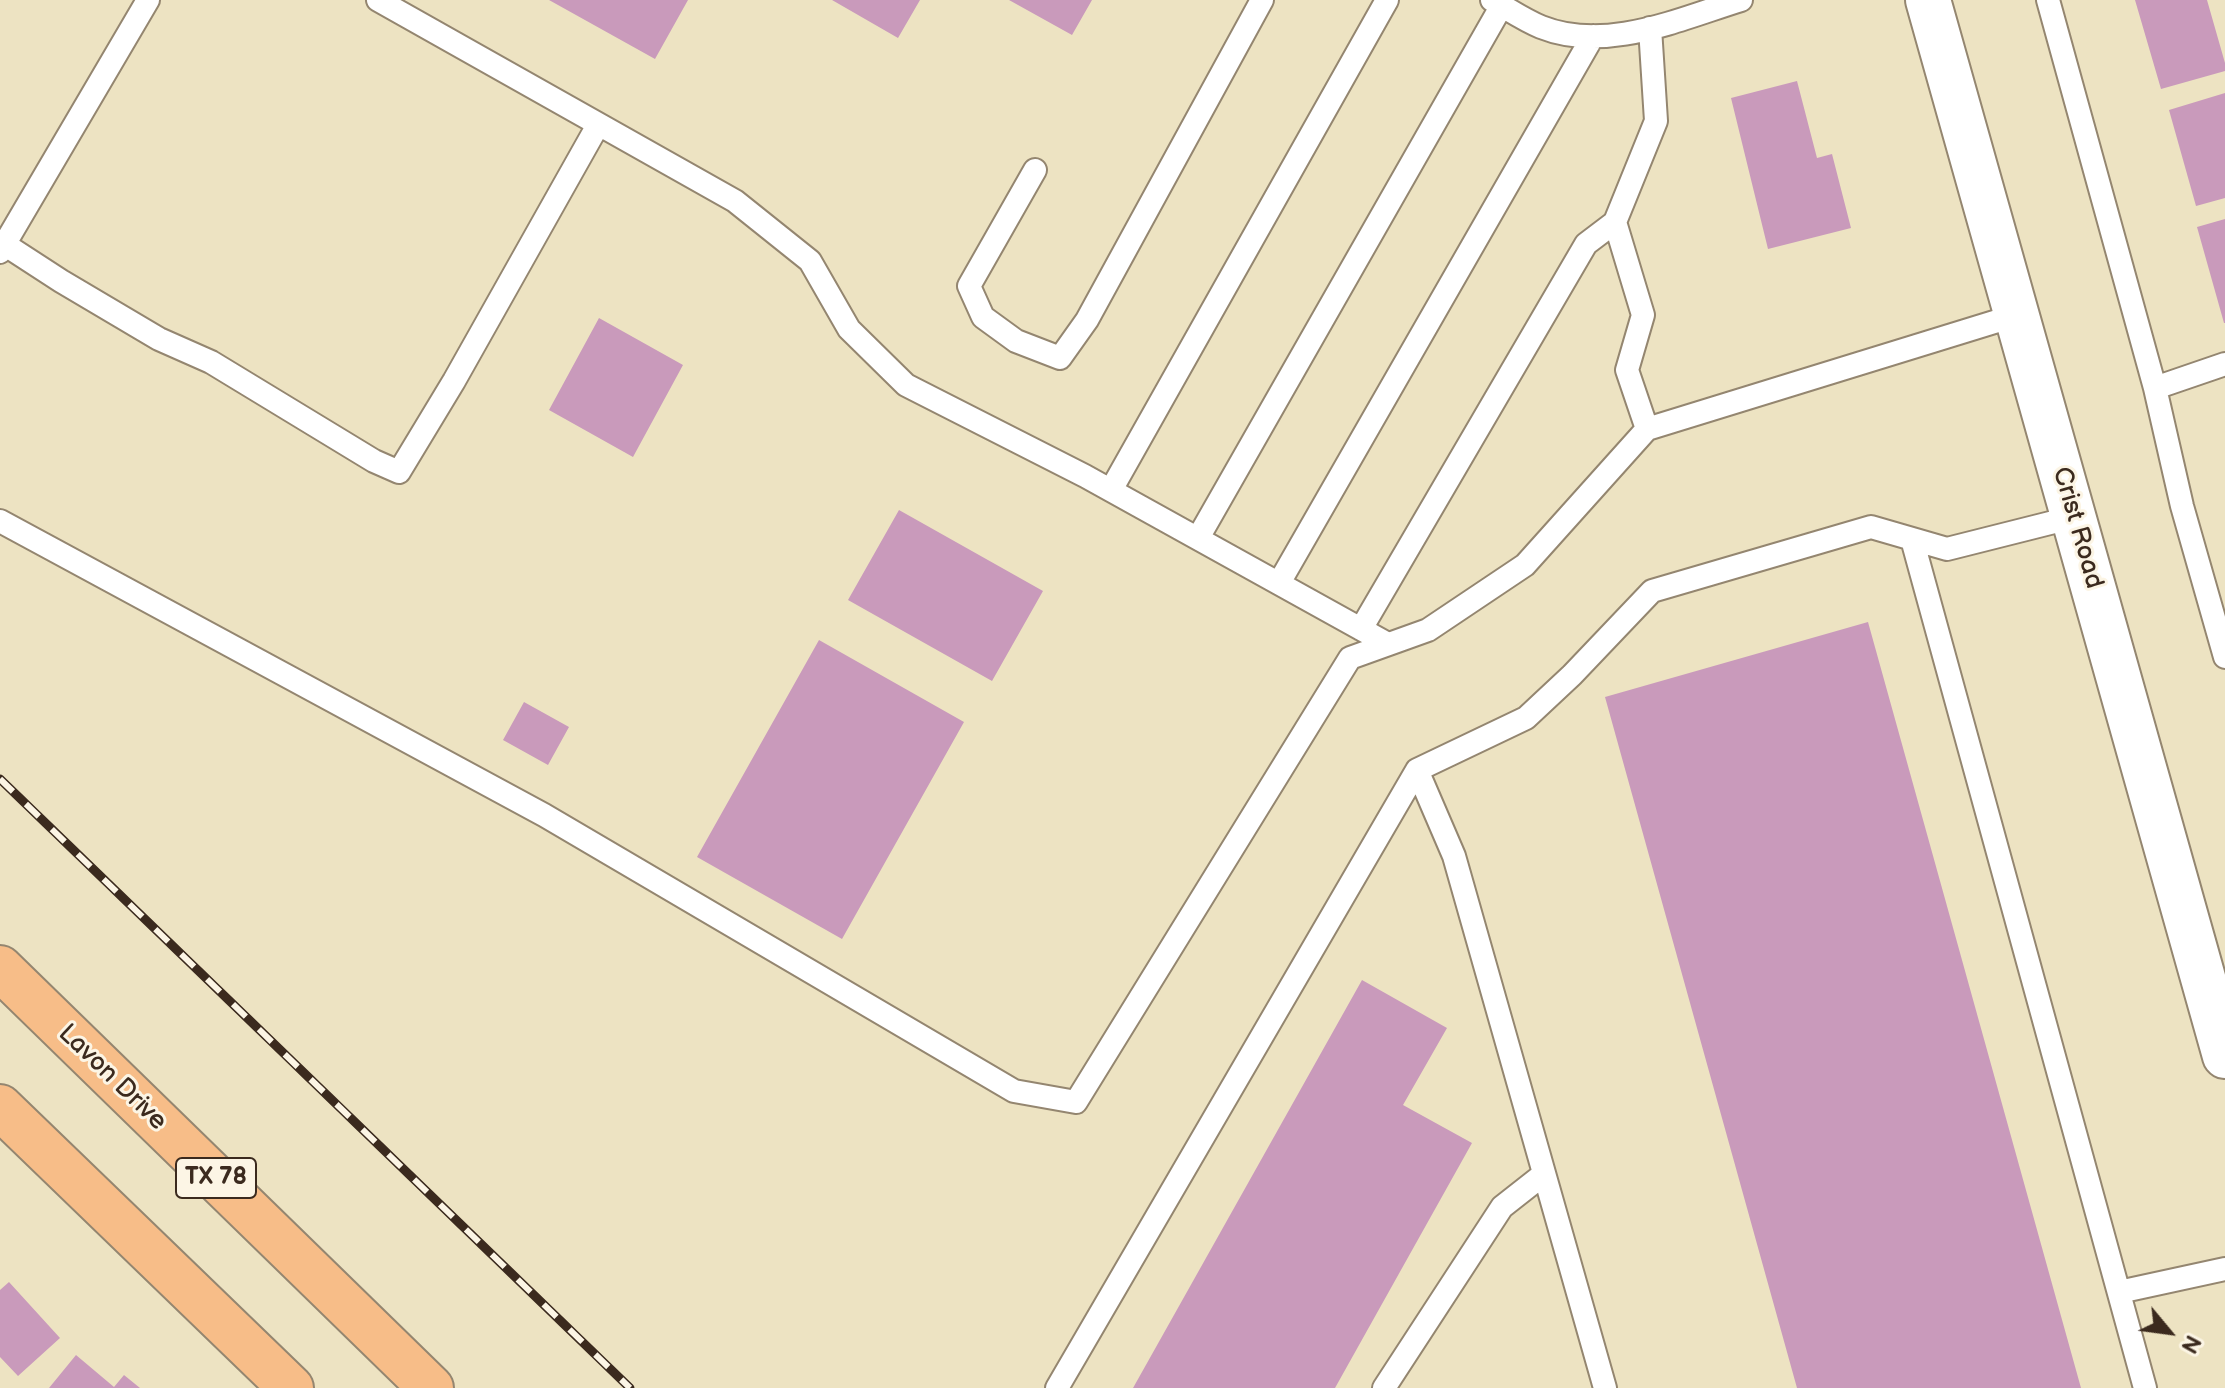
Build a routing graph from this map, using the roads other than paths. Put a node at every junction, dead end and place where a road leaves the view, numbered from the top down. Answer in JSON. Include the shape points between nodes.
{"nodes":[{"id":1,"x":148,"y":0,"type":"edge"},
{"id":2,"x":378,"y":0,"type":"edge"},
{"id":3,"x":1262,"y":0,"type":"edge"},
{"id":4,"x":1387,"y":0,"type":"edge"},
{"id":5,"x":1741,"y":0,"type":"edge"},
{"id":6,"x":1928,"y":0,"type":"edge"},
{"id":7,"x":2048,"y":0,"type":"edge"},
{"id":8,"x":1497,"y":3,"type":"edge"},
{"id":9,"x":1650,"y":28,"type":"junction"},
{"id":10,"x":1593,"y":36,"type":"junction"},
{"id":11,"x":598,"y":125,"type":"junction"},
{"id":12,"x":1035,"y":170,"type":"dead end"},
{"id":13,"x":1615,"y":222,"type":"junction"},
{"id":14,"x":2,"y":248,"type":"edge"},
{"id":15,"x":2017,"y":315,"type":"junction"},
{"id":16,"x":2225,"y":364,"type":"edge"},
{"id":17,"x":2155,"y":388,"type":"junction"},
{"id":18,"x":1647,"y":429,"type":"junction"},
{"id":19,"x":1111,"y":490,"type":"junction"},
{"id":20,"x":2074,"y":517,"type":"junction"},
{"id":21,"x":0,"y":521,"type":"edge"},
{"id":22,"x":1198,"y":538,"type":"junction"},
{"id":23,"x":1912,"y":539,"type":"junction"},
{"id":24,"x":1279,"y":583,"type":"junction"},
{"id":25,"x":1361,"y":629,"type":"junction"},
{"id":26,"x":1388,"y":644,"type":"junction"},
{"id":27,"x":2225,"y":657,"type":"edge"},
{"id":28,"x":1417,"y":770,"type":"junction"},
{"id":29,"x":0,"y":968,"type":"edge"},
{"id":30,"x":2225,"y":1056,"type":"edge"},
{"id":31,"x":0,"y":1107,"type":"edge"},
{"id":32,"x":1544,"y":1174,"type":"junction"},
{"id":33,"x":2225,"y":1269,"type":"edge"},
{"id":34,"x":2119,"y":1292,"type":"junction"},
{"id":35,"x":291,"y":1388,"type":"edge"},
{"id":36,"x":431,"y":1388,"type":"edge"},
{"id":37,"x":1057,"y":1388,"type":"edge"},
{"id":38,"x":1384,"y":1388,"type":"edge"},
{"id":39,"x":1605,"y":1388,"type":"edge"},
{"id":40,"x":2145,"y":1388,"type":"edge"}],
"edges":[{"from":1,"to":14,"type":"lane"},
{"from":2,"to":11,"type":"lane"},
{"from":3,"to":12,"type":"lane","via":[[1087,320],[1060,358],[1016,341],[983,317],[969,286]]},
{"from":4,"to":19,"type":"lane"},
{"from":5,"to":9,"type":"lane"},
{"from":6,"to":15,"type":"street","name":"Crist Road"},
{"from":7,"to":17,"type":"lane"},
{"from":8,"to":10,"type":"lane","via":[[1542,28]]},
{"from":8,"to":22,"type":"lane"},
{"from":9,"to":10,"type":"lane"},
{"from":9,"to":13,"type":"lane","via":[[1656,121]]},
{"from":10,"to":24,"type":"lane"},
{"from":11,"to":14,"type":"lane","via":[[399,472]]},
{"from":11,"to":19,"type":"lane","via":[[735,201],[810,261],[849,329],[906,385]]},
{"from":13,"to":18,"type":"lane","via":[[1643,315],[1627,370]]},
{"from":13,"to":25,"type":"lane","via":[[1586,244]]},
{"from":15,"to":18,"type":"lane"},
{"from":15,"to":20,"type":"street","name":"Crist Road"},
{"from":16,"to":17,"type":"lane"},
{"from":17,"to":27,"type":"lane"},
{"from":18,"to":26,"type":"lane","via":[[1525,565],[1428,630]]},
{"from":19,"to":22,"type":"lane"},
{"from":20,"to":23,"type":"lane","via":[[1947,549]]},
{"from":20,"to":30,"type":"street","name":"Crist Road"},
{"from":21,"to":26,"type":"lane","via":[[544,815],[1014,1091],[1076,1102],[1350,658]]},
{"from":22,"to":24,"type":"lane"},
{"from":23,"to":28,"type":"lane","via":[[1871,527],[1652,591],[1526,718]]},
{"from":23,"to":34,"type":"lane"},
{"from":24,"to":25,"type":"lane"},
{"from":25,"to":26,"type":"lane"},
{"from":28,"to":32,"type":"lane","via":[[1454,856]]},
{"from":28,"to":37,"type":"lane"},
{"from":29,"to":36,"type":"main road","name":"Lavon Drive","number":"TX 78"},
{"from":31,"to":35,"type":"main road"},
{"from":32,"to":38,"type":"lane","via":[[1502,1207]]},
{"from":32,"to":39,"type":"lane"},
{"from":33,"to":34,"type":"lane"},
{"from":34,"to":40,"type":"lane"}]}
